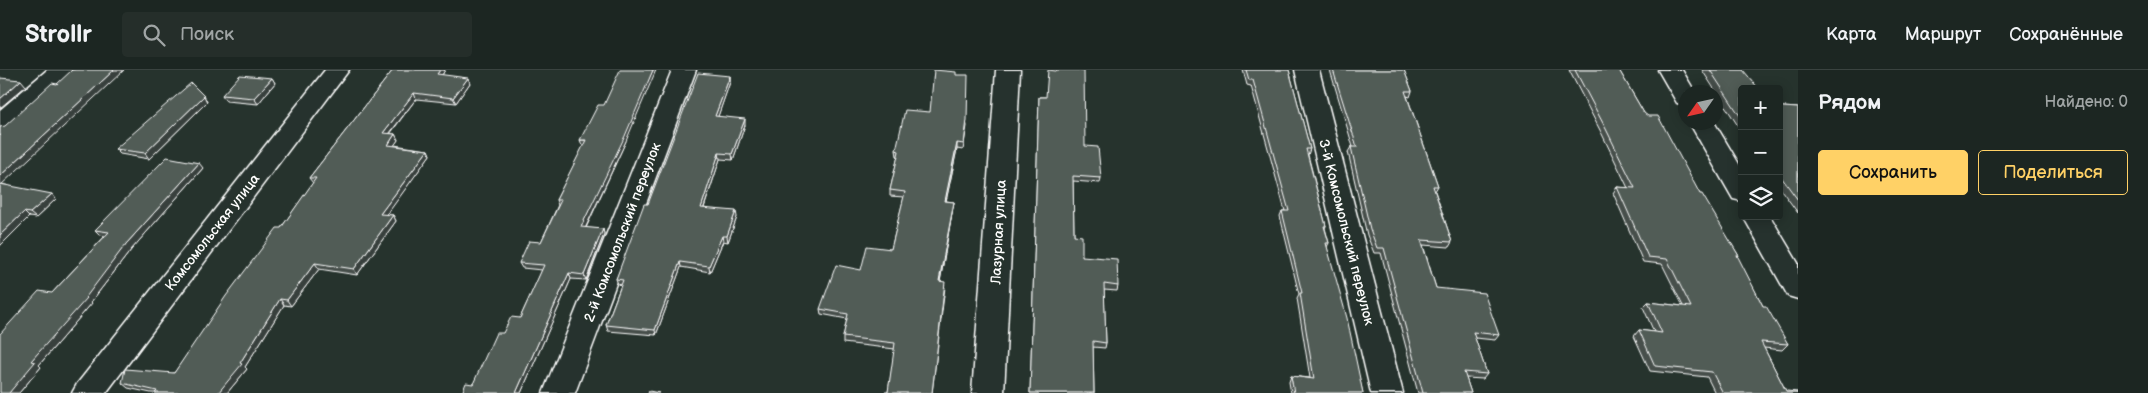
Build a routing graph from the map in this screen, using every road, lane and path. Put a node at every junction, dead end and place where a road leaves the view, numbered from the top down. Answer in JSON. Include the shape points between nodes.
{"nodes":[{"id":1,"x":61,"y":70,"type":"edge"},
{"id":2,"x":337,"y":70,"type":"edge"},
{"id":3,"x":684,"y":70,"type":"edge"},
{"id":4,"x":1008,"y":70,"type":"edge"},
{"id":5,"x":1307,"y":70,"type":"edge"},
{"id":6,"x":1670,"y":70,"type":"edge"},
{"id":7,"x":1679,"y":85,"type":"edge"},
{"id":8,"x":0,"y":124,"type":"edge"},
{"id":9,"x":1705,"y":130,"type":"edge"},
{"id":10,"x":1738,"y":185,"type":"edge"},
{"id":11,"x":1758,"y":220,"type":"edge"},
{"id":12,"x":1798,"y":288,"type":"edge"},
{"id":13,"x":88,"y":393,"type":"edge"},
{"id":14,"x":559,"y":393,"type":"edge"},
{"id":15,"x":988,"y":393,"type":"edge"},
{"id":16,"x":1387,"y":393,"type":"edge"}],
"edges":[{"from":1,"to":8,"type":"street"},
{"from":2,"to":13,"type":"street","name":"Комсомольская улица"},
{"from":3,"to":14,"type":"street","name":"2-й Комсомольский переулок"},
{"from":4,"to":15,"type":"street","name":"Лазурная улица"},
{"from":5,"to":16,"type":"street","name":"3-й Комсомольский переулок"},
{"from":6,"to":7,"type":"street"},
{"from":9,"to":10,"type":"street"},
{"from":11,"to":12,"type":"street"}]}
